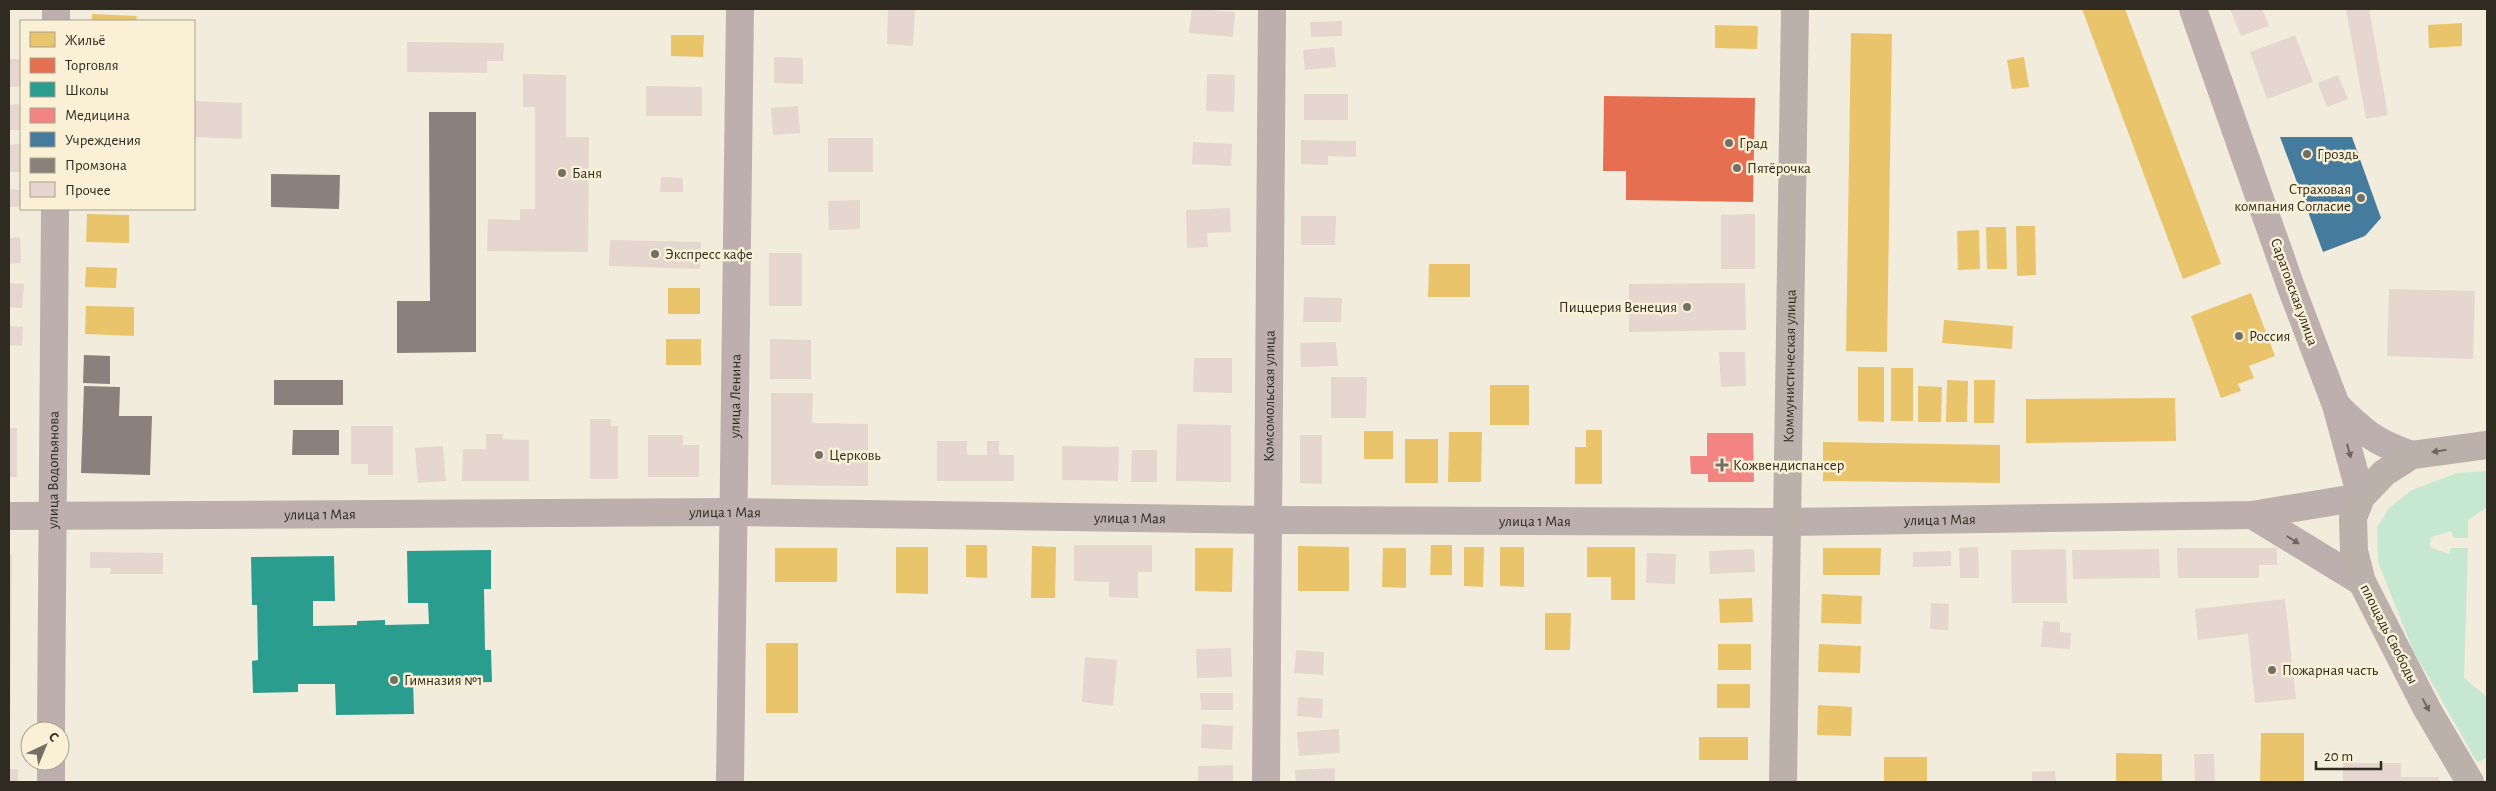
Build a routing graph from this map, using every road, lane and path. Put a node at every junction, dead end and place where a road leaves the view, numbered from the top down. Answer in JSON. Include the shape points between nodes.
{"nodes":[{"id":1,"x":740,"y":9,"type":"edge"},
{"id":2,"x":1272,"y":9,"type":"edge"},
{"id":3,"x":1795,"y":9,"type":"edge"},
{"id":4,"x":2193,"y":9,"type":"edge"},
{"id":5,"x":55,"y":210,"type":"edge"},
{"id":6,"x":2336,"y":405,"type":"junction"},
{"id":7,"x":2484,"y":443,"type":"edge"},
{"id":8,"x":2412,"y":455,"type":"junction"},
{"id":9,"x":2361,"y":497,"type":"junction"},
{"id":10,"x":732,"y":512,"type":"junction"},
{"id":11,"x":2252,"y":515,"type":"junction"},
{"id":12,"x":9,"y":516,"type":"edge"},
{"id":13,"x":53,"y":517,"type":"junction"},
{"id":14,"x":1268,"y":520,"type":"junction"},
{"id":15,"x":1788,"y":522,"type":"junction"},
{"id":16,"x":2362,"y":582,"type":"junction"},
{"id":17,"x":51,"y":721,"type":"edge"},
{"id":18,"x":730,"y":782,"type":"edge"},
{"id":19,"x":1266,"y":782,"type":"edge"},
{"id":20,"x":1783,"y":782,"type":"edge"},
{"id":21,"x":2470,"y":782,"type":"edge"}],
"edges":[{"from":1,"to":10,"type":"street","name":"улица Ленина"},
{"from":2,"to":14,"type":"street","name":"Комсомольская улица"},
{"from":3,"to":15,"type":"main road","name":"Коммунистическая улица"},
{"from":4,"to":6,"type":"street","name":"Саратовская улица"},
{"from":5,"to":13,"type":"street","name":"улица Водопьянова"},
{"from":6,"to":8,"type":"street","via":[[2359,429],[2381,444]]},
{"from":6,"to":9,"type":"street","name":"Саратовская улица","one_way":true},
{"from":7,"to":8,"type":"main road","name":"площадь Свободы","one_way":true},
{"from":8,"to":9,"type":"main road","name":"площадь Свободы","via":[[2384,473]]},
{"from":9,"to":11,"type":"street","name":"улица 1 Мая"},
{"from":9,"to":16,"type":"main road","name":"площадь Свободы","via":[[2353,518],[2354,551]]},
{"from":10,"to":13,"type":"street","name":"улица 1 Мая"},
{"from":10,"to":14,"type":"street","name":"улица 1 Мая"},
{"from":10,"to":18,"type":"street","name":"улица Ленина"},
{"from":11,"to":15,"type":"street","name":"улица 1 Мая"},
{"from":11,"to":16,"type":"street","one_way":true},
{"from":12,"to":13,"type":"street","name":"улица 1 Мая"},
{"from":13,"to":17,"type":"street","name":"улица Водопьянова"},
{"from":14,"to":15,"type":"street","name":"улица 1 Мая"},
{"from":14,"to":19,"type":"street","name":"Комсомольская улица"},
{"from":15,"to":20,"type":"main road","name":"Коммунистическая улица"},
{"from":16,"to":21,"type":"main road","name":"площадь Свободы","one_way":true,"via":[[2427,709]]}]}
